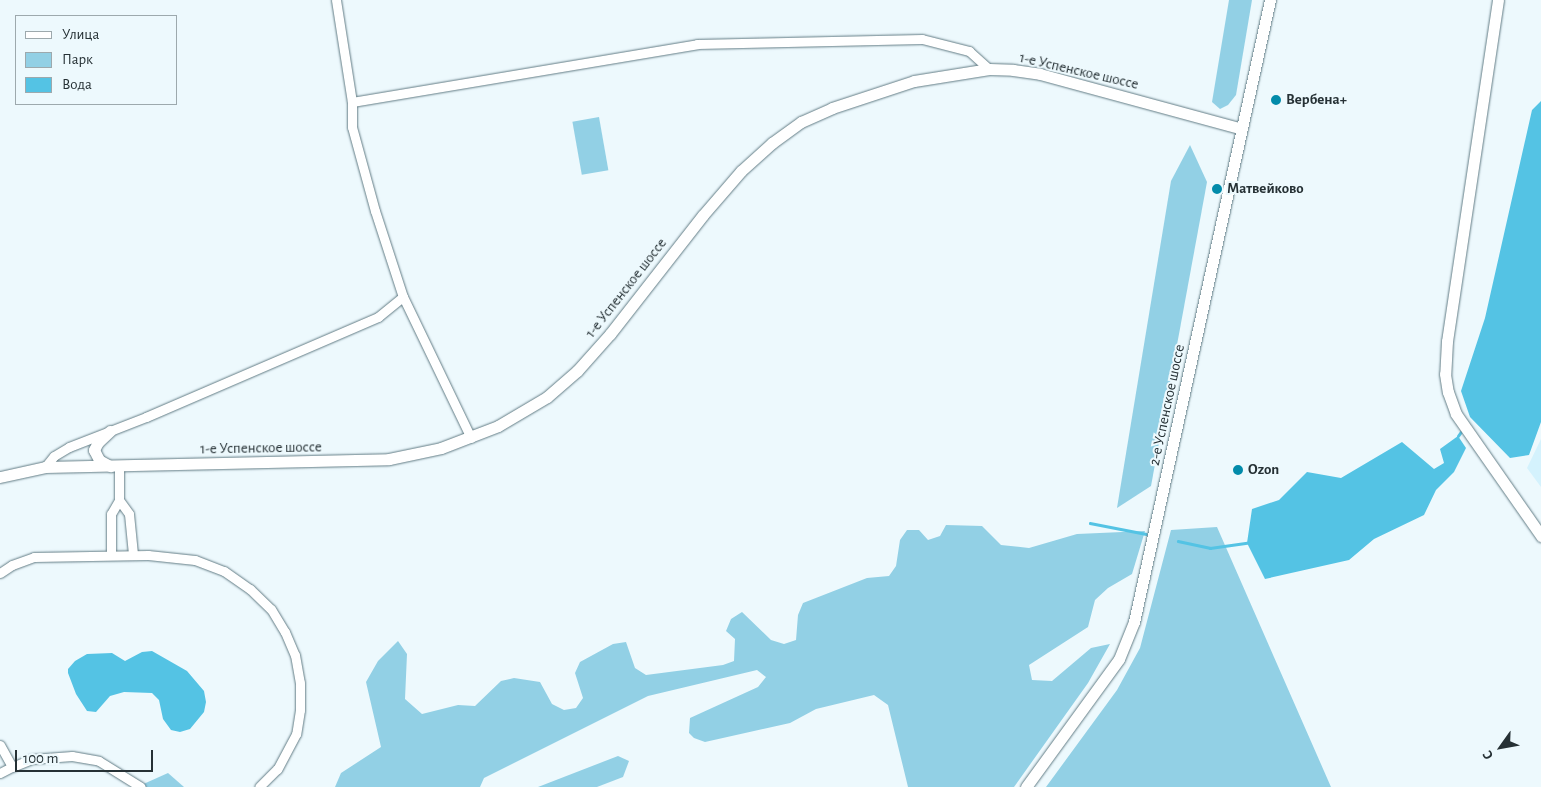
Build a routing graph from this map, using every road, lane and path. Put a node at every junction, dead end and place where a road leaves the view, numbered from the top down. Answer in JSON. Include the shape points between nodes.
{"nodes":[{"id":1,"x":336,"y":0,"type":"edge"},
{"id":2,"x":1270,"y":0,"type":"edge"},
{"id":3,"x":1498,"y":0,"type":"edge"},
{"id":4,"x":989,"y":69,"type":"junction"},
{"id":5,"x":352,"y":102,"type":"junction"},
{"id":6,"x":1242,"y":129,"type":"junction"},
{"id":7,"x":403,"y":297,"type":"junction"},
{"id":8,"x":110,"y":431,"type":"junction"},
{"id":9,"x":470,"y":438,"type":"junction"},
{"id":10,"x":114,"y":466,"type":"junction"},
{"id":11,"x":45,"y":467,"type":"junction"},
{"id":12,"x":0,"y":476,"type":"edge"},
{"id":13,"x":120,"y":500,"type":"junction"},
{"id":14,"x":1541,"y":536,"type":"edge"},
{"id":15,"x":111,"y":554,"type":"junction"},
{"id":16,"x":132,"y":554,"type":"junction"},
{"id":17,"x":0,"y":573,"type":"edge"},
{"id":18,"x":0,"y":744,"type":"edge"},
{"id":19,"x":12,"y":767,"type":"junction"},
{"id":20,"x":0,"y":773,"type":"edge"},
{"id":21,"x":141,"y":787,"type":"edge"},
{"id":22,"x":259,"y":787,"type":"edge"},
{"id":23,"x":1026,"y":787,"type":"edge"}],
"edges":[{"from":1,"to":5,"type":"street"},
{"from":2,"to":6,"type":"main road","name":"2-е Успенское шоссе"},
{"from":3,"to":14,"type":"main road","via":[[1445,353],[1446,384],[1456,414]]},
{"from":4,"to":5,"type":"street","via":[[969,51],[922,39],[697,44]]},
{"from":4,"to":6,"type":"main road","name":"1-е Успенское шоссе","via":[[1040,74]]},
{"from":4,"to":9,"type":"main road","name":"1-е Успенское шоссе","via":[[914,81],[864,96],[801,122],[741,171],[577,371],[546,397],[498,426]]},
{"from":5,"to":7,"type":"street","via":[[352,127]]},
{"from":6,"to":23,"type":"main road","name":"2-е Успенское шоссе","via":[[1130,635],[1119,659]]},
{"from":7,"to":8,"type":"street","via":[[378,318]]},
{"from":7,"to":9,"type":"street"},
{"from":8,"to":10,"type":"main road","via":[[94,450],[99,460]]},
{"from":8,"to":11,"type":"street","via":[[68,447]]},
{"from":9,"to":10,"type":"main road","name":"1-е Успенское шоссе","via":[[389,459]]},
{"from":10,"to":11,"type":"main road","name":"1-е Успенское шоссе"},
{"from":10,"to":13,"type":"street"},
{"from":11,"to":12,"type":"main road","name":"1-е Успенское шоссе"},
{"from":13,"to":15,"type":"street","via":[[111,514]]},
{"from":13,"to":16,"type":"street","via":[[129,514]]},
{"from":15,"to":16,"type":"street"},
{"from":15,"to":17,"type":"street","via":[[34,557]]},
{"from":16,"to":22,"type":"street","via":[[195,560],[224,571],[250,588],[271,609],[285,632],[298,674],[300,710],[296,734],[277,769]]},
{"from":18,"to":19,"type":"street"},
{"from":19,"to":20,"type":"street"},
{"from":19,"to":21,"type":"street","via":[[38,758],[72,756],[99,762]]}]}
